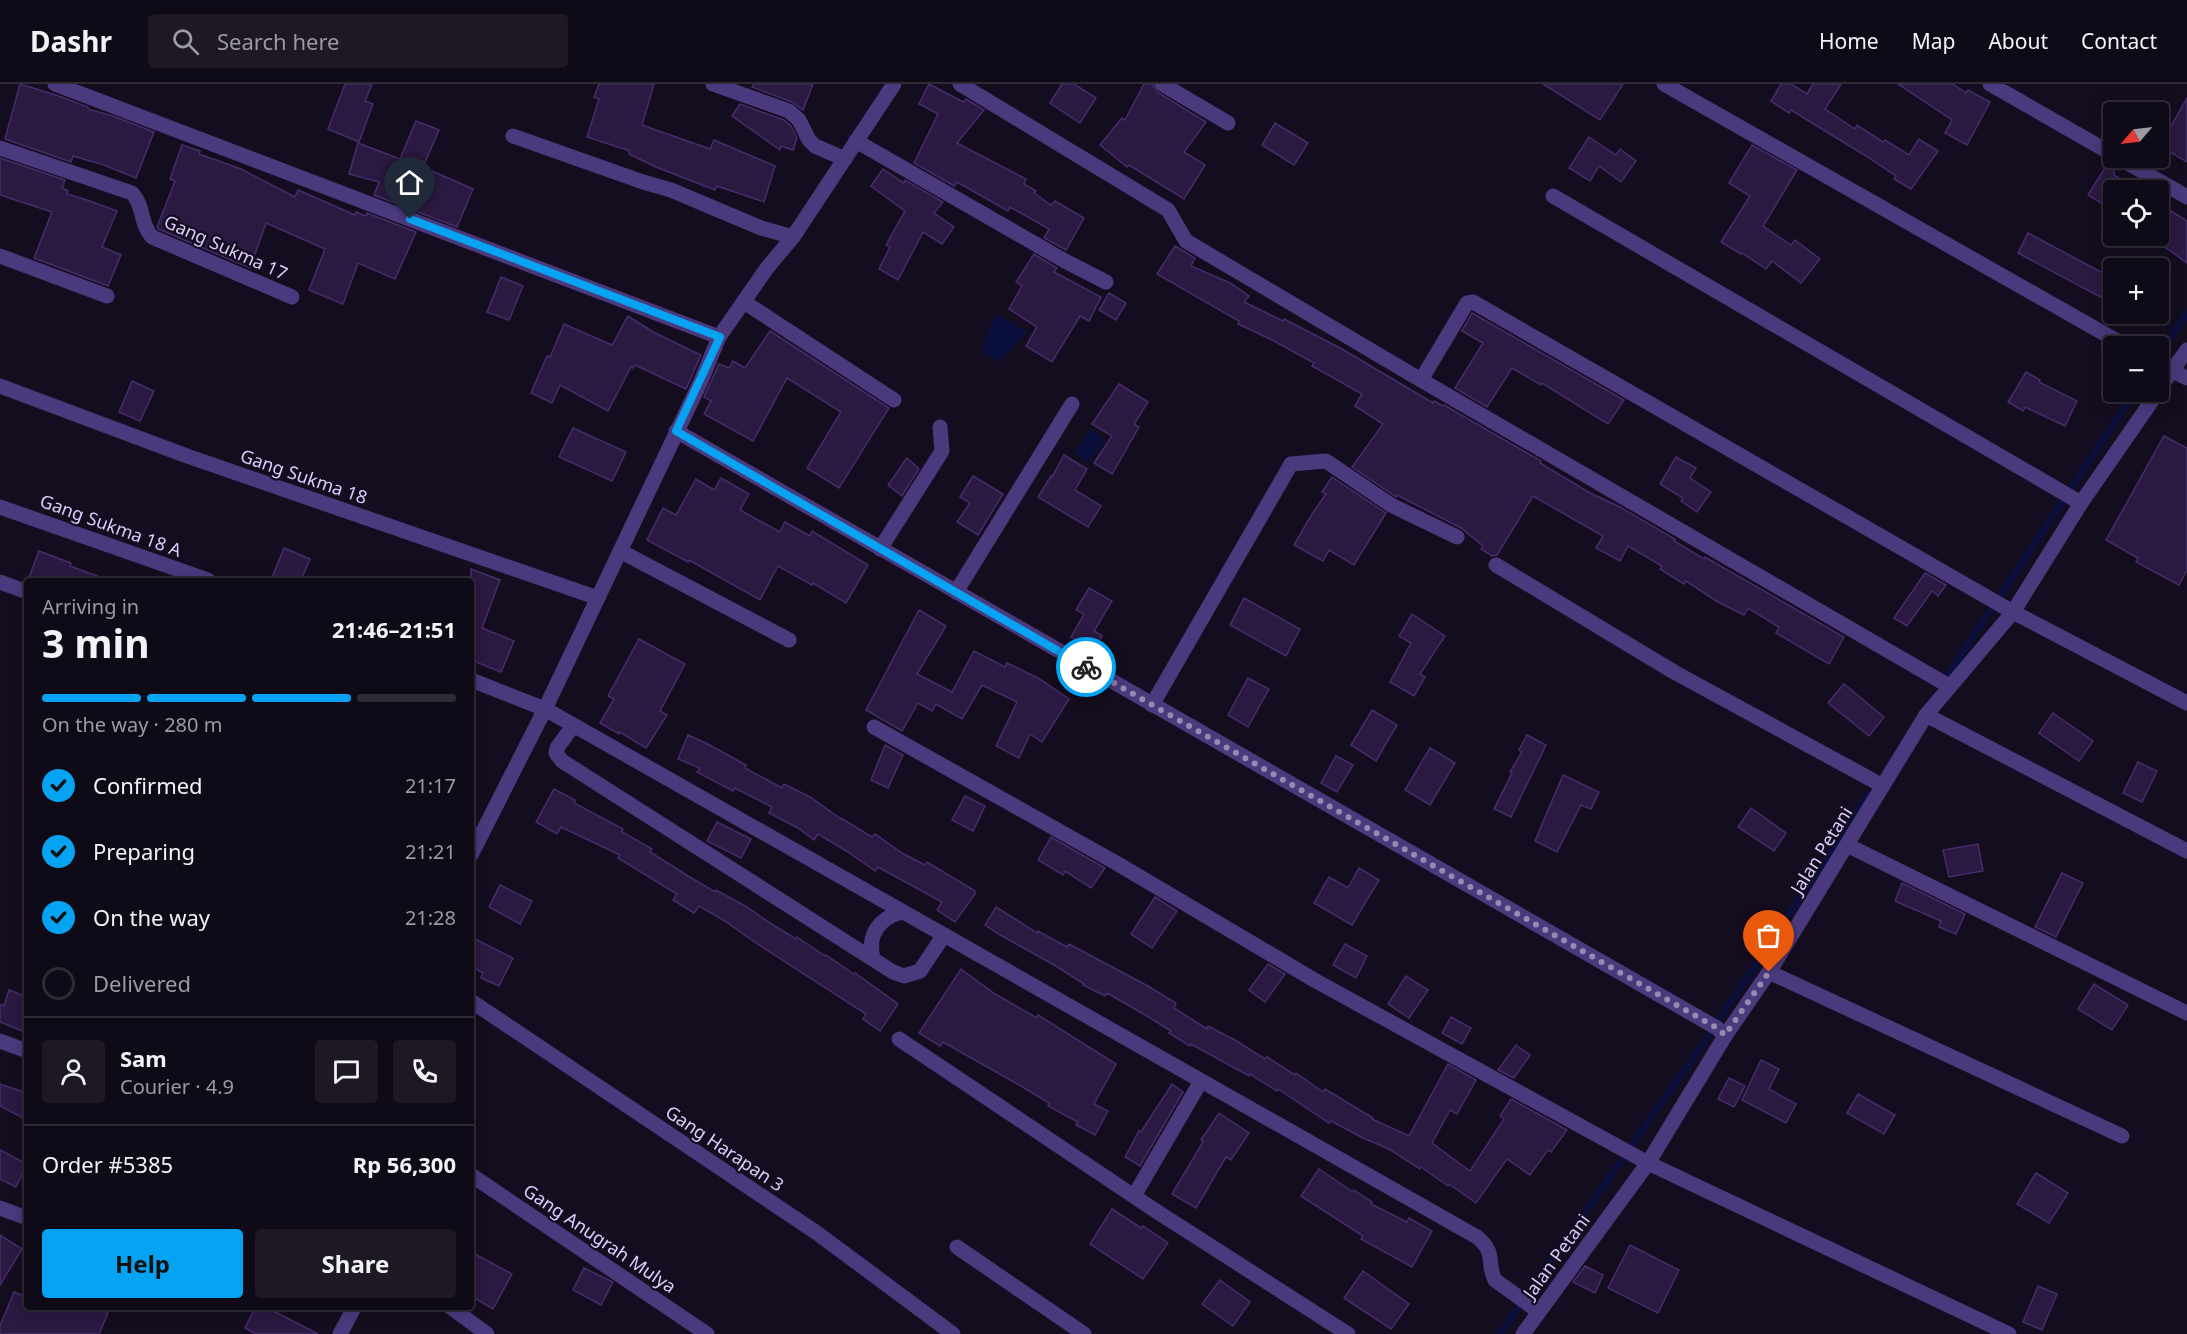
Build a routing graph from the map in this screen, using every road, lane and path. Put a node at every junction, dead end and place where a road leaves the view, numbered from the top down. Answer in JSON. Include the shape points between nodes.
{"nodes":[{"id":1,"x":55,"y":84,"type":"edge"},
{"id":2,"x":713,"y":84,"type":"edge"},
{"id":3,"x":894,"y":84,"type":"edge"},
{"id":4,"x":960,"y":84,"type":"edge"},
{"id":5,"x":1162,"y":84,"type":"edge"},
{"id":6,"x":1664,"y":84,"type":"edge"},
{"id":7,"x":1990,"y":84,"type":"edge"},
{"id":8,"x":1228,"y":123,"type":"dead end"},
{"id":9,"x":513,"y":136,"type":"dead end"},
{"id":10,"x":856,"y":141,"type":"junction"},
{"id":11,"x":0,"y":148,"type":"edge"},
{"id":12,"x":2103,"y":149,"type":"edge"},
{"id":13,"x":844,"y":159,"type":"junction"},
{"id":14,"x":2136,"y":168,"type":"edge"},
{"id":15,"x":1553,"y":196,"type":"dead end"},
{"id":16,"x":2187,"y":197,"type":"edge"},
{"id":17,"x":793,"y":237,"type":"junction"},
{"id":18,"x":0,"y":256,"type":"edge"},
{"id":19,"x":1106,"y":282,"type":"dead end"},
{"id":20,"x":107,"y":296,"type":"dead end"},
{"id":21,"x":292,"y":297,"type":"dead end"},
{"id":22,"x":744,"y":302,"type":"junction"},
{"id":23,"x":2108,"y":336,"type":"edge"},
{"id":24,"x":720,"y":337,"type":"junction"},
{"id":25,"x":2187,"y":350,"type":"edge"},
{"id":26,"x":2169,"y":362,"type":"edge"},
{"id":27,"x":2169,"y":369,"type":"edge"},
{"id":28,"x":2187,"y":378,"type":"edge"},
{"id":29,"x":1421,"y":380,"type":"junction"},
{"id":30,"x":0,"y":386,"type":"edge"},
{"id":31,"x":894,"y":400,"type":"dead end"},
{"id":32,"x":2150,"y":402,"type":"edge"},
{"id":33,"x":1072,"y":404,"type":"dead end"},
{"id":34,"x":940,"y":427,"type":"dead end"},
{"id":35,"x":676,"y":431,"type":"junction"},
{"id":36,"x":2077,"y":501,"type":"junction"},
{"id":37,"x":0,"y":507,"type":"edge"},
{"id":38,"x":1456,"y":537,"type":"dead end"},
{"id":39,"x":880,"y":549,"type":"junction"},
{"id":40,"x":620,"y":551,"type":"junction"},
{"id":41,"x":1496,"y":565,"type":"dead end"},
{"id":42,"x":202,"y":578,"type":"edge"},
{"id":43,"x":0,"y":582,"type":"edge"},
{"id":44,"x":24,"y":591,"type":"edge"},
{"id":45,"x":956,"y":592,"type":"junction"},
{"id":46,"x":598,"y":598,"type":"junction"},
{"id":47,"x":2013,"y":612,"type":"junction"},
{"id":48,"x":789,"y":640,"type":"dead end"},
{"id":49,"x":474,"y":681,"type":"edge"},
{"id":50,"x":1949,"y":686,"type":"junction"},
{"id":51,"x":2187,"y":703,"type":"edge"},
{"id":52,"x":1152,"y":705,"type":"junction"},
{"id":53,"x":545,"y":709,"type":"junction"},
{"id":54,"x":1926,"y":715,"type":"junction"},
{"id":55,"x":573,"y":726,"type":"junction"},
{"id":56,"x":874,"y":727,"type":"dead end"},
{"id":57,"x":1883,"y":786,"type":"junction"},
{"id":58,"x":1847,"y":845,"type":"junction"},
{"id":59,"x":474,"y":849,"type":"edge"},
{"id":60,"x":2187,"y":851,"type":"edge"},
{"id":61,"x":902,"y":912,"type":"junction"},
{"id":62,"x":944,"y":935,"type":"junction"},
{"id":63,"x":873,"y":958,"type":"junction"},
{"id":64,"x":1769,"y":972,"type":"junction"},
{"id":65,"x":474,"y":1003,"type":"edge"},
{"id":66,"x":2187,"y":1013,"type":"edge"},
{"id":67,"x":1721,"y":1031,"type":"junction"},
{"id":68,"x":899,"y":1039,"type":"dead end"},
{"id":69,"x":0,"y":1041,"type":"edge"},
{"id":70,"x":24,"y":1050,"type":"edge"},
{"id":71,"x":1202,"y":1081,"type":"junction"},
{"id":72,"x":2122,"y":1137,"type":"dead end"},
{"id":73,"x":1644,"y":1160,"type":"junction"},
{"id":74,"x":474,"y":1177,"type":"edge"},
{"id":75,"x":1134,"y":1196,"type":"junction"},
{"id":76,"x":0,"y":1208,"type":"edge"},
{"id":77,"x":24,"y":1217,"type":"edge"},
{"id":78,"x":957,"y":1247,"type":"dead end"},
{"id":79,"x":1534,"y":1309,"type":"junction"},
{"id":80,"x":353,"y":1310,"type":"edge"},
{"id":81,"x":454,"y":1310,"type":"edge"},
{"id":82,"x":340,"y":1334,"type":"edge"},
{"id":83,"x":487,"y":1334,"type":"edge"},
{"id":84,"x":707,"y":1334,"type":"edge"},
{"id":85,"x":953,"y":1334,"type":"edge"},
{"id":86,"x":1084,"y":1334,"type":"edge"},
{"id":87,"x":1348,"y":1334,"type":"edge"},
{"id":88,"x":1523,"y":1334,"type":"edge"},
{"id":89,"x":2009,"y":1334,"type":"edge"}],
"edges":[{"from":1,"to":24,"type":"street"},
{"from":2,"to":13,"type":"street","via":[[789,111],[799,120],[808,140]]},
{"from":3,"to":10,"type":"street"},
{"from":4,"to":29,"type":"street","via":[[1168,210],[1186,241]]},
{"from":5,"to":8,"type":"street"},
{"from":6,"to":23,"type":"street"},
{"from":7,"to":12,"type":"street"},
{"from":9,"to":17,"type":"street"},
{"from":10,"to":13,"type":"street"},
{"from":10,"to":19,"type":"street"},
{"from":11,"to":21,"type":"street","name":"Gang Sukma 17","via":[[132,193],[152,237]]},
{"from":13,"to":17,"type":"street"},
{"from":14,"to":16,"type":"street"},
{"from":15,"to":36,"type":"street"},
{"from":17,"to":22,"type":"street"},
{"from":18,"to":20,"type":"street"},
{"from":22,"to":24,"type":"street"},
{"from":22,"to":31,"type":"street"},
{"from":24,"to":35,"type":"street"},
{"from":25,"to":26,"type":"street","name":"Jalan Petani"},
{"from":27,"to":28,"type":"street"},
{"from":29,"to":47,"type":"street","via":[[1467,303],[1473,302]]},
{"from":29,"to":50,"type":"street"},
{"from":30,"to":46,"type":"street","name":"Gang Sukma 18","via":[[187,456]]},
{"from":32,"to":36,"type":"street","name":"Jalan Petani"},
{"from":33,"to":45,"type":"street"},
{"from":34,"to":39,"type":"street","via":[[942,451]]},
{"from":35,"to":39,"type":"street"},
{"from":35,"to":40,"type":"street"},
{"from":36,"to":47,"type":"street","name":"Jalan Petani"},
{"from":37,"to":42,"type":"street","name":"Gang Sukma 18 A"},
{"from":38,"to":52,"type":"street","via":[[1391,505],[1326,461],[1291,464]]},
{"from":39,"to":45,"type":"street"},
{"from":40,"to":46,"type":"street"},
{"from":40,"to":48,"type":"street"},
{"from":41,"to":57,"type":"street","via":[[1674,672]]},
{"from":43,"to":44,"type":"street"},
{"from":45,"to":52,"type":"street"},
{"from":46,"to":53,"type":"street"},
{"from":47,"to":50,"type":"street","name":"Jalan Petani"},
{"from":47,"to":51,"type":"street"},
{"from":49,"to":53,"type":"street"},
{"from":50,"to":54,"type":"street","name":"Jalan Petani"},
{"from":52,"to":67,"type":"street"},
{"from":53,"to":55,"type":"street"},
{"from":53,"to":59,"type":"street"},
{"from":54,"to":57,"type":"street","name":"Jalan Petani"},
{"from":54,"to":60,"type":"street"},
{"from":55,"to":61,"type":"street"},
{"from":55,"to":63,"type":"street","via":[[557,748],[561,760]]},
{"from":56,"to":73,"type":"street","via":[[1316,981]]},
{"from":57,"to":58,"type":"street","name":"Jalan Petani"},
{"from":58,"to":64,"type":"street","name":"Jalan Petani"},
{"from":58,"to":66,"type":"street"},
{"from":61,"to":62,"type":"street"},
{"from":61,"to":63,"type":"street","via":[[877,927],[871,947]]},
{"from":62,"to":63,"type":"street","via":[[920,971],[911,975],[893,972]]},
{"from":62,"to":71,"type":"street"},
{"from":64,"to":67,"type":"street","name":"Jalan Petani"},
{"from":64,"to":72,"type":"street"},
{"from":65,"to":85,"type":"street","name":"Gang Harapan 3","via":[[817,1233]]},
{"from":67,"to":73,"type":"street","name":"Jalan Petani"},
{"from":68,"to":75,"type":"street"},
{"from":69,"to":70,"type":"street"},
{"from":71,"to":75,"type":"street"},
{"from":71,"to":79,"type":"street","via":[[1477,1237],[1488,1249],[1496,1280]]},
{"from":73,"to":79,"type":"street","name":"Jalan Petani"},
{"from":73,"to":89,"type":"street"},
{"from":74,"to":84,"type":"street","name":"Gang Anugrah Mulya"},
{"from":75,"to":87,"type":"street"},
{"from":76,"to":77,"type":"street"},
{"from":78,"to":86,"type":"street"},
{"from":79,"to":88,"type":"street","name":"Jalan Petani"},
{"from":80,"to":82,"type":"street"},
{"from":81,"to":83,"type":"street"}]}
